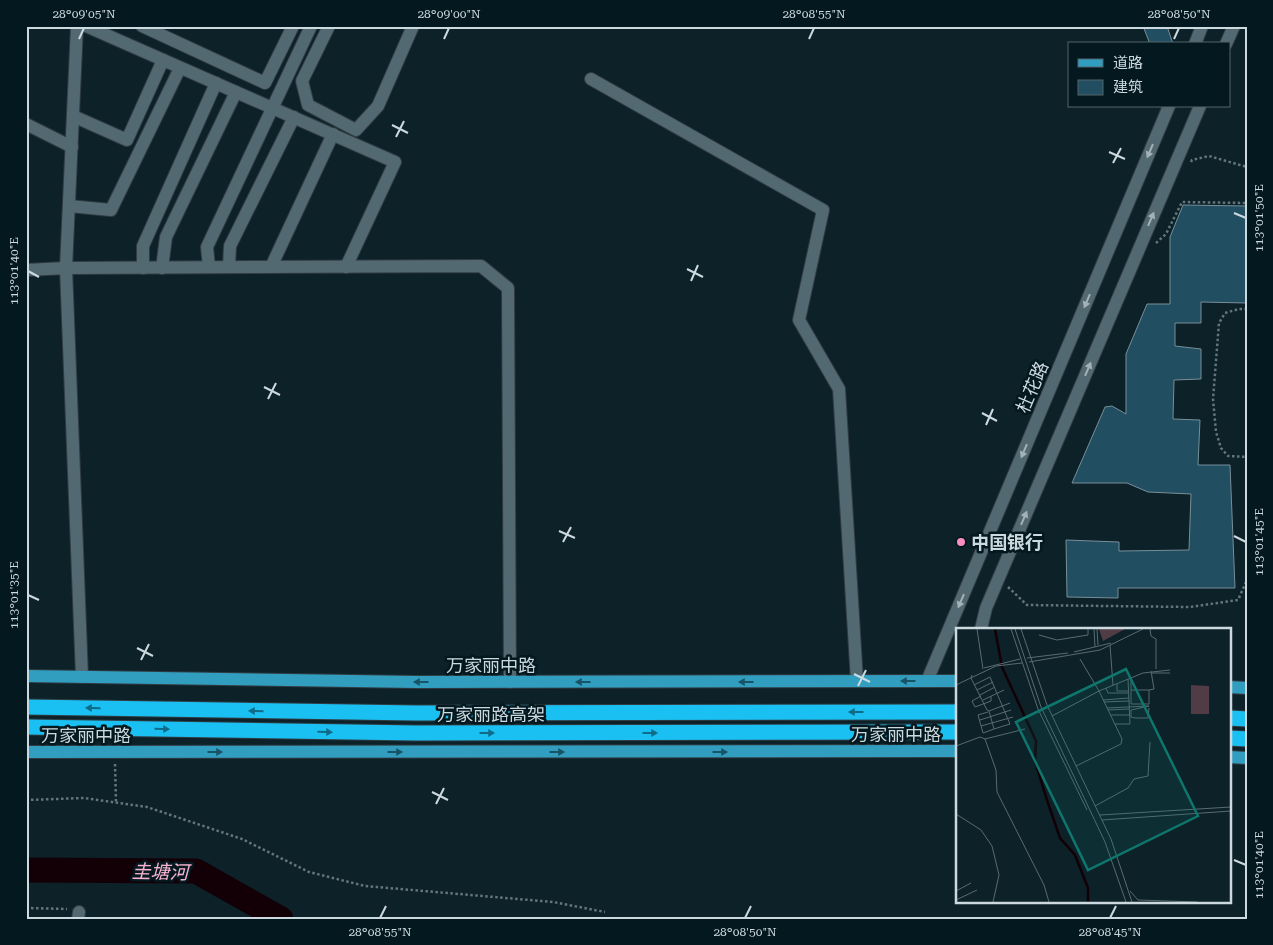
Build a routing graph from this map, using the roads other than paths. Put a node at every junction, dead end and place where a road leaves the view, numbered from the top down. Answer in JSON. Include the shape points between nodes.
{"nodes":[{"id":1,"x":77,"y":26,"type":"edge"},
{"id":2,"x":86,"y":26,"type":"edge"},
{"id":3,"x":142,"y":26,"type":"edge"},
{"id":4,"x":293,"y":26,"type":"edge"},
{"id":5,"x":311,"y":26,"type":"edge"},
{"id":6,"x":330,"y":26,"type":"edge"},
{"id":7,"x":413,"y":26,"type":"edge"},
{"id":8,"x":1202,"y":26,"type":"edge"},
{"id":9,"x":1234,"y":26,"type":"edge"},
{"id":10,"x":166,"y":31,"type":"edge"},
{"id":11,"x":1196,"y":42,"type":"edge"},
{"id":12,"x":1227,"y":42,"type":"edge"},
{"id":13,"x":163,"y":60,"type":"junction"},
{"id":14,"x":180,"y":68,"type":"junction"},
{"id":15,"x":591,"y":79,"type":"dead end"},
{"id":16,"x":216,"y":83,"type":"junction"},
{"id":17,"x":236,"y":92,"type":"junction"},
{"id":18,"x":273,"y":108,"type":"junction"},
{"id":19,"x":1168,"y":108,"type":"edge"},
{"id":20,"x":1199,"y":108,"type":"edge"},
{"id":21,"x":73,"y":116,"type":"junction"},
{"id":22,"x":294,"y":117,"type":"junction"},
{"id":23,"x":26,"y":124,"type":"edge"},
{"id":24,"x":333,"y":134,"type":"junction"},
{"id":25,"x":127,"y":140,"type":"junction"},
{"id":26,"x":72,"y":147,"type":"junction"},
{"id":27,"x":142,"y":147,"type":"junction"},
{"id":28,"x":69,"y":206,"type":"junction"},
{"id":29,"x":209,"y":267,"type":"junction"},
{"id":30,"x":229,"y":267,"type":"junction"},
{"id":31,"x":271,"y":267,"type":"junction"},
{"id":32,"x":346,"y":267,"type":"junction"},
{"id":33,"x":66,"y":268,"type":"junction"},
{"id":34,"x":143,"y":268,"type":"junction"},
{"id":35,"x":162,"y":268,"type":"junction"},
{"id":36,"x":26,"y":270,"type":"edge"},
{"id":37,"x":981,"y":628,"type":"edge"},
{"id":38,"x":26,"y":676,"type":"edge"},
{"id":39,"x":82,"y":677,"type":"junction"},
{"id":40,"x":857,"y":681,"type":"junction"},
{"id":41,"x":927,"y":681,"type":"junction"},
{"id":42,"x":956,"y":681,"type":"edge"},
{"id":43,"x":510,"y":682,"type":"junction"},
{"id":44,"x":1230,"y":687,"type":"edge"},
{"id":45,"x":1247,"y":688,"type":"edge"},
{"id":46,"x":26,"y":707,"type":"edge"},
{"id":47,"x":956,"y":712,"type":"edge"},
{"id":48,"x":1230,"y":718,"type":"edge"},
{"id":49,"x":1247,"y":719,"type":"edge"},
{"id":50,"x":26,"y":727,"type":"edge"},
{"id":51,"x":956,"y":732,"type":"edge"},
{"id":52,"x":1230,"y":738,"type":"edge"},
{"id":53,"x":1247,"y":740,"type":"edge"},
{"id":54,"x":956,"y":751,"type":"edge"},
{"id":55,"x":26,"y":752,"type":"edge"},
{"id":56,"x":1230,"y":757,"type":"edge"},
{"id":57,"x":1247,"y":758,"type":"edge"}],
"edges":[{"from":1,"to":21,"type":"street"},
{"from":2,"to":13,"type":"street"},
{"from":3,"to":10,"type":"street"},
{"from":4,"to":10,"type":"street","via":[[264,83]]},
{"from":5,"to":18,"type":"street"},
{"from":6,"to":7,"type":"street","via":[[302,81],[308,105],[356,130],[378,106]]},
{"from":8,"to":11,"type":"street"},
{"from":9,"to":12,"type":"street"},
{"from":13,"to":14,"type":"street"},
{"from":13,"to":25,"type":"street"},
{"from":14,"to":16,"type":"street"},
{"from":14,"to":27,"type":"street"},
{"from":15,"to":40,"type":"street","via":[[823,210],[799,320],[838,389]]},
{"from":16,"to":17,"type":"street"},
{"from":16,"to":34,"type":"street","via":[[144,246]]},
{"from":17,"to":18,"type":"street"},
{"from":17,"to":35,"type":"street","via":[[166,237]]},
{"from":18,"to":22,"type":"street"},
{"from":18,"to":29,"type":"street","via":[[207,247]]},
{"from":19,"to":41,"type":"street","name":"杜花路","one_way":true},
{"from":37,"to":20,"type":"street","one_way":true,"via":[[986,608]]},
{"from":21,"to":25,"type":"street"},
{"from":21,"to":26,"type":"street"},
{"from":22,"to":24,"type":"street"},
{"from":22,"to":30,"type":"street","via":[[230,246]]},
{"from":23,"to":26,"type":"street"},
{"from":24,"to":31,"type":"street"},
{"from":24,"to":32,"type":"street","via":[[395,162]]},
{"from":25,"to":27,"type":"street"},
{"from":26,"to":28,"type":"street"},
{"from":27,"to":28,"type":"street","via":[[111,210]]},
{"from":28,"to":33,"type":"street"},
{"from":29,"to":30,"type":"street"},
{"from":29,"to":35,"type":"street"},
{"from":30,"to":31,"type":"street"},
{"from":31,"to":32,"type":"street"},
{"from":32,"to":43,"type":"street","via":[[481,266],[508,288]]},
{"from":33,"to":34,"type":"street"},
{"from":33,"to":36,"type":"street"},
{"from":33,"to":39,"type":"street"},
{"from":34,"to":35,"type":"street"},
{"from":38,"to":39,"type":"main road","name":"万家丽中路"},
{"from":43,"to":39,"type":"main road","name":"万家丽中路","one_way":true},
{"from":41,"to":40,"type":"main road","name":"万家丽中路","one_way":true},
{"from":40,"to":43,"type":"main road","name":"万家丽中路","one_way":true},
{"from":41,"to":42,"type":"main road","name":"万家丽中路"},
{"from":44,"to":45,"type":"main road"},
{"from":47,"to":46,"type":"highway","name":"万家丽路高架","one_way":true,"via":[[416,713]]},
{"from":48,"to":49,"type":"highway"},
{"from":50,"to":51,"type":"highway","name":"万家丽路高架","one_way":true,"via":[[416,733]]},
{"from":52,"to":53,"type":"highway"},
{"from":55,"to":54,"type":"main road","name":"万家丽中路","one_way":true},
{"from":56,"to":57,"type":"main road"}]}
